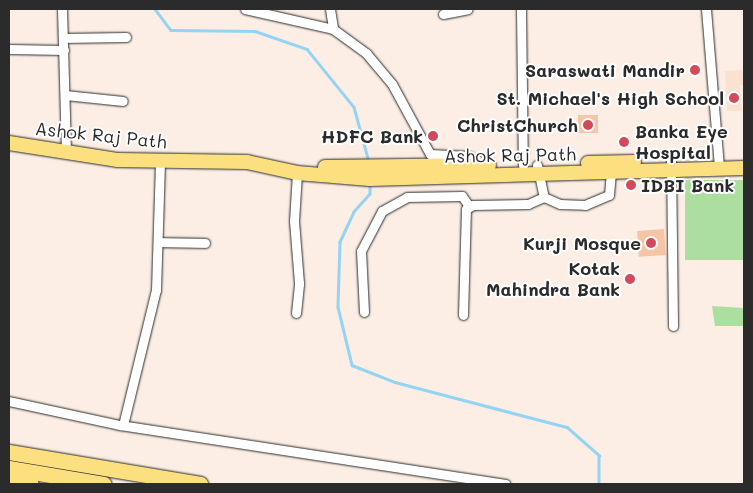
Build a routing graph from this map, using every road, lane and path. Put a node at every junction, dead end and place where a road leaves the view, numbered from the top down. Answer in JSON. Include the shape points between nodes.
{"nodes":[{"id":1,"x":62,"y":9,"type":"edge"},
{"id":2,"x":245,"y":9,"type":"edge"},
{"id":3,"x":330,"y":9,"type":"edge"},
{"id":4,"x":468,"y":9,"type":"edge"},
{"id":5,"x":521,"y":9,"type":"edge"},
{"id":6,"x":706,"y":9,"type":"edge"},
{"id":7,"x":443,"y":14,"type":"dead end"},
{"id":8,"x":333,"y":28,"type":"junction"},
{"id":9,"x":126,"y":37,"type":"dead end"},
{"id":10,"x":63,"y":38,"type":"junction"},
{"id":11,"x":9,"y":49,"type":"edge"},
{"id":12,"x":64,"y":50,"type":"junction"},
{"id":13,"x":65,"y":95,"type":"junction"},
{"id":14,"x":123,"y":101,"type":"dead end"},
{"id":15,"x":9,"y":143,"type":"edge"},
{"id":16,"x":66,"y":153,"type":"junction"},
{"id":17,"x":744,"y":158,"type":"edge"},
{"id":18,"x":160,"y":163,"type":"junction"},
{"id":19,"x":485,"y":164,"type":"junction"},
{"id":20,"x":719,"y":164,"type":"junction"},
{"id":21,"x":671,"y":165,"type":"junction"},
{"id":22,"x":278,"y":168,"type":"junction"},
{"id":23,"x":527,"y":168,"type":"junction"},
{"id":24,"x":744,"y":168,"type":"edge"},
{"id":25,"x":413,"y":169,"type":"junction"},
{"id":26,"x":563,"y":169,"type":"junction"},
{"id":27,"x":611,"y":172,"type":"junction"},
{"id":28,"x":298,"y":173,"type":"junction"},
{"id":29,"x":339,"y":173,"type":"junction"},
{"id":30,"x":544,"y":197,"type":"junction"},
{"id":31,"x":469,"y":206,"type":"junction"},
{"id":32,"x":158,"y":242,"type":"junction"},
{"id":33,"x":204,"y":243,"type":"dead end"},
{"id":34,"x":364,"y":312,"type":"dead end"},
{"id":35,"x":296,"y":313,"type":"dead end"},
{"id":36,"x":463,"y":315,"type":"dead end"},
{"id":37,"x":674,"y":326,"type":"dead end"},
{"id":38,"x":9,"y":401,"type":"edge"},
{"id":39,"x":123,"y":425,"type":"junction"},
{"id":40,"x":9,"y":444,"type":"edge"},
{"id":41,"x":9,"y":452,"type":"edge"},
{"id":42,"x":45,"y":458,"type":"junction"},
{"id":43,"x":9,"y":468,"type":"edge"},
{"id":44,"x":9,"y":477,"type":"edge"},
{"id":45,"x":31,"y":484,"type":"edge"},
{"id":46,"x":104,"y":484,"type":"edge"},
{"id":47,"x":196,"y":484,"type":"edge"},
{"id":48,"x":506,"y":484,"type":"edge"}],
"edges":[{"from":1,"to":10,"type":"street"},
{"from":2,"to":8,"type":"street"},
{"from":3,"to":8,"type":"street"},
{"from":4,"to":7,"type":"street"},
{"from":5,"to":23,"type":"street"},
{"from":6,"to":20,"type":"street"},
{"from":8,"to":19,"type":"street","via":[[366,53],[392,84],[430,154],[469,156]]},
{"from":9,"to":10,"type":"street"},
{"from":10,"to":12,"type":"street"},
{"from":11,"to":12,"type":"street"},
{"from":12,"to":13,"type":"street"},
{"from":13,"to":14,"type":"street"},
{"from":13,"to":16,"type":"street"},
{"from":15,"to":16,"type":"main road","name":"Ashok Raj Path"},
{"from":16,"to":18,"type":"main road","name":"Ashok Raj Path"},
{"from":17,"to":20,"type":"main road","name":"Ashok Raj Path"},
{"from":18,"to":22,"type":"main road","name":"Ashok Raj Path","via":[[247,162]]},
{"from":18,"to":32,"type":"street"},
{"from":19,"to":23,"type":"main road","name":"Ashok Raj Path"},
{"from":19,"to":25,"type":"main road","name":"Ashok Raj Path"},
{"from":20,"to":21,"type":"main road","name":"Ashok Raj Path"},
{"from":20,"to":24,"type":"main road","name":"Ashok Raj Path"},
{"from":21,"to":26,"type":"main road","name":"Ashok Raj Path"},
{"from":21,"to":27,"type":"main road","name":"Ashok Raj Path"},
{"from":21,"to":37,"type":"street"},
{"from":22,"to":28,"type":"main road","name":"Ashok Raj Path"},
{"from":22,"to":29,"type":"main road","name":"Ashok Raj Path"},
{"from":23,"to":25,"type":"main road","name":"Ashok Raj Path"},
{"from":23,"to":26,"type":"main road","name":"Ashok Raj Path"},
{"from":23,"to":30,"type":"street"},
{"from":25,"to":29,"type":"main road","name":"Ashok Raj Path"},
{"from":26,"to":27,"type":"main road","name":"Ashok Raj Path"},
{"from":27,"to":30,"type":"street","via":[[609,195],[585,205],[560,204]]},
{"from":28,"to":29,"type":"main road","name":"Ashok Raj Path"},
{"from":28,"to":35,"type":"street","via":[[294,221],[299,283]]},
{"from":30,"to":31,"type":"street","via":[[528,204]]},
{"from":31,"to":34,"type":"street","via":[[462,196],[407,197],[382,211],[361,252]]},
{"from":31,"to":36,"type":"street"},
{"from":32,"to":33,"type":"street"},
{"from":32,"to":39,"type":"street","via":[[156,290]]},
{"from":38,"to":39,"type":"street"},
{"from":39,"to":48,"type":"street"},
{"from":40,"to":42,"type":"highway"},
{"from":41,"to":42,"type":"highway"},
{"from":42,"to":47,"type":"highway"},
{"from":43,"to":46,"type":"highway"},
{"from":44,"to":45,"type":"highway"}]}
